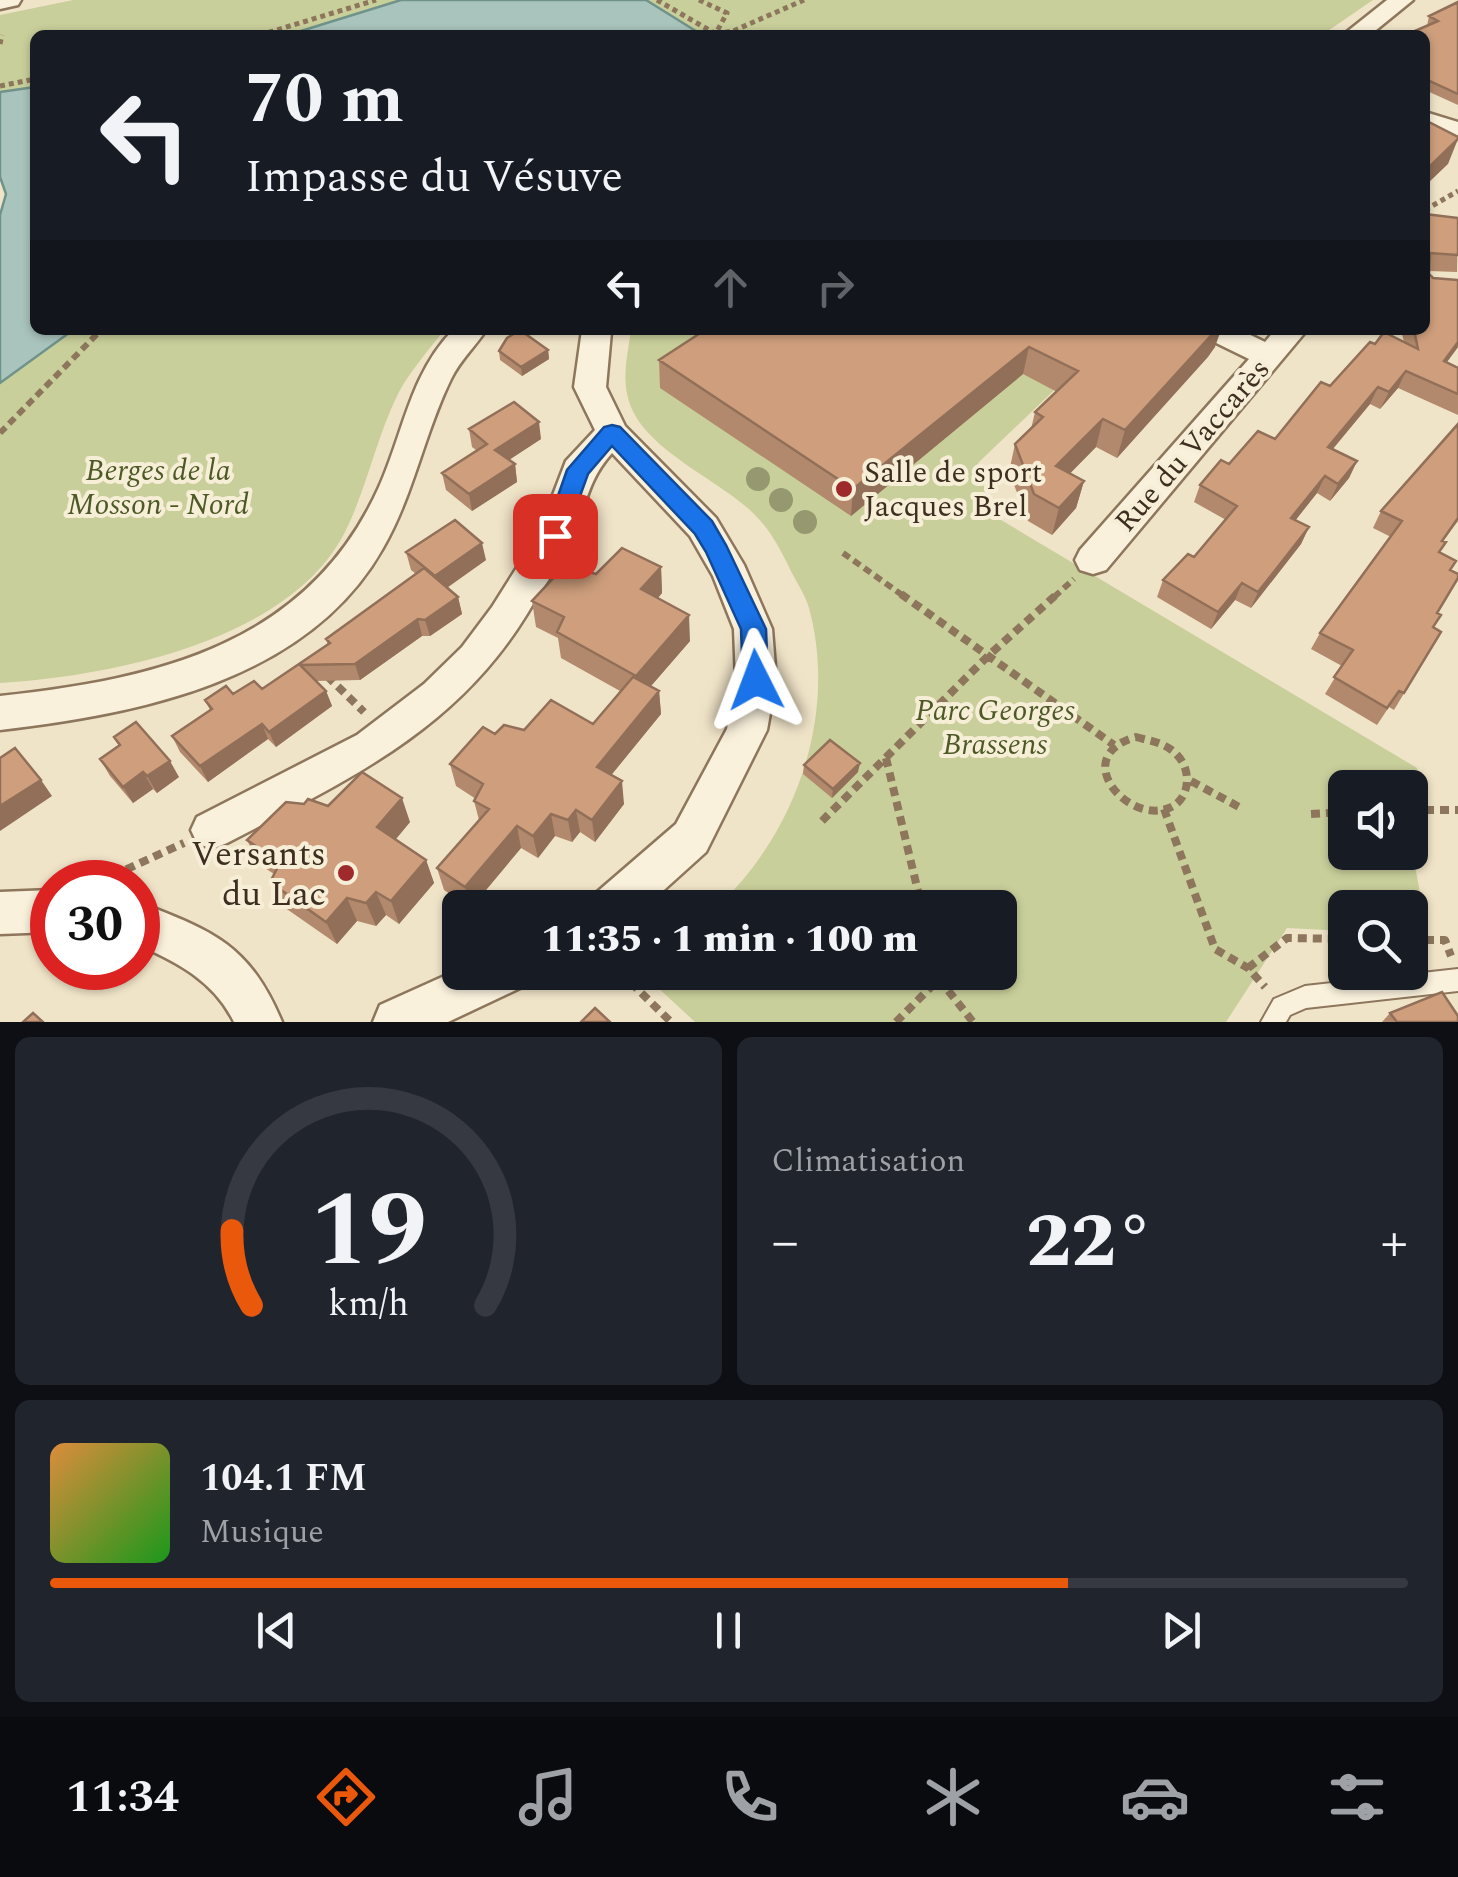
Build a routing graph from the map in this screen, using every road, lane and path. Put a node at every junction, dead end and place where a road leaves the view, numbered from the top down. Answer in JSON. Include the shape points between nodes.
{"nodes":[{"id":1,"x":10,"y":0,"type":"edge"},
{"id":2,"x":376,"y":0,"type":"edge"},
{"id":3,"x":657,"y":0,"type":"edge"},
{"id":4,"x":699,"y":0,"type":"edge"},
{"id":5,"x":804,"y":0,"type":"edge"},
{"id":6,"x":1402,"y":0,"type":"edge"},
{"id":7,"x":0,"y":2,"type":"edge"},
{"id":8,"x":277,"y":30,"type":"edge"},
{"id":9,"x":708,"y":30,"type":"edge"},
{"id":10,"x":718,"y":30,"type":"edge"},
{"id":11,"x":737,"y":30,"type":"edge"},
{"id":12,"x":1362,"y":30,"type":"edge"},
{"id":13,"x":2,"y":36,"type":"edge"},
{"id":14,"x":0,"y":44,"type":"edge"},
{"id":15,"x":30,"y":80,"type":"edge"},
{"id":16,"x":0,"y":86,"type":"edge"},
{"id":17,"x":1430,"y":122,"type":"edge"},
{"id":18,"x":1458,"y":130,"type":"edge"},
{"id":19,"x":1458,"y":190,"type":"edge"},
{"id":20,"x":1430,"y":207,"type":"edge"},
{"id":21,"x":96,"y":335,"type":"edge"},
{"id":22,"x":467,"y":335,"type":"edge"},
{"id":23,"x":596,"y":335,"type":"edge"},
{"id":24,"x":1225,"y":335,"type":"edge"},
{"id":25,"x":1287,"y":335,"type":"edge"},
{"id":26,"x":1268,"y":356,"type":"junction"},
{"id":27,"x":612,"y":432,"type":"junction"},
{"id":28,"x":0,"y":433,"type":"edge"},
{"id":29,"x":843,"y":553,"type":"dead end"},
{"id":30,"x":1093,"y":560,"type":"joint"},
{"id":31,"x":282,"y":634,"type":"junction"},
{"id":32,"x":988,"y":656,"type":"junction"},
{"id":33,"x":0,"y":713,"type":"edge"},
{"id":34,"x":388,"y":734,"type":"junction"},
{"id":35,"x":1114,"y":745,"type":"junction"},
{"id":36,"x":886,"y":757,"type":"junction"},
{"id":37,"x":1190,"y":781,"type":"junction"},
{"id":38,"x":1241,"y":808,"type":"dead end"},
{"id":39,"x":1164,"y":809,"type":"junction"},
{"id":40,"x":1428,"y":810,"type":"edge"},
{"id":41,"x":1458,"y":810,"type":"edge"},
{"id":42,"x":1328,"y":813,"type":"edge"},
{"id":43,"x":1311,"y":814,"type":"dead end"},
{"id":44,"x":822,"y":821,"type":"dead end"},
{"id":45,"x":212,"y":830,"type":"joint"},
{"id":46,"x":147,"y":860,"type":"edge"},
{"id":47,"x":632,"y":890,"type":"edge"},
{"id":48,"x":918,"y":890,"type":"edge"},
{"id":49,"x":30,"y":912,"type":"edge"},
{"id":50,"x":0,"y":913,"type":"edge"},
{"id":51,"x":160,"y":933,"type":"edge"},
{"id":52,"x":1328,"y":938,"type":"edge"},
{"id":53,"x":1428,"y":940,"type":"edge"},
{"id":54,"x":1248,"y":968,"type":"junction"},
{"id":55,"x":1458,"y":970,"type":"edge"},
{"id":56,"x":1458,"y":980,"type":"edge"},
{"id":57,"x":466,"y":990,"type":"edge"},
{"id":58,"x":639,"y":990,"type":"edge"},
{"id":59,"x":925,"y":990,"type":"edge"},
{"id":60,"x":949,"y":990,"type":"edge"},
{"id":61,"x":1278,"y":1014,"type":"edge"},
{"id":62,"x":258,"y":1022,"type":"edge"},
{"id":63,"x":398,"y":1022,"type":"edge"},
{"id":64,"x":672,"y":1022,"type":"edge"},
{"id":65,"x":896,"y":1022,"type":"edge"},
{"id":66,"x":973,"y":1022,"type":"edge"}],
"edges":[{"from":1,"to":7,"type":"street"},
{"from":2,"to":8,"type":"path"},
{"from":3,"to":9,"type":"path"},
{"from":4,"to":10,"type":"path","via":[[726,13]]},
{"from":5,"to":11,"type":"path"},
{"from":6,"to":12,"type":"street"},
{"from":13,"to":14,"type":"path"},
{"from":15,"to":16,"type":"path"},
{"from":17,"to":18,"type":"street"},
{"from":19,"to":20,"type":"path"},
{"from":21,"to":28,"type":"path"},
{"from":22,"to":31,"type":"street","via":[[431,386],[397,488],[371,541]]},
{"from":23,"to":27,"type":"street","via":[[590,387]]},
{"from":24,"to":26,"type":"street"},
{"from":25,"to":26,"type":"street","name":"Rue du Vaccarès"},
{"from":26,"to":30,"type":"street","name":"Rue du Vaccarès"},
{"from":27,"to":34,"type":"street","via":[[578,470],[555,536],[476,658]]},
{"from":27,"to":47,"type":"street","via":[[704,528],[753,629],[756,680],[746,730],[691,838]]},
{"from":29,"to":32,"type":"path"},
{"from":30,"to":32,"type":"path"},
{"from":31,"to":33,"type":"street","via":[[226,664],[150,690]]},
{"from":31,"to":34,"type":"path"},
{"from":32,"to":35,"type":"path"},
{"from":32,"to":36,"type":"path"},
{"from":34,"to":45,"type":"street"},
{"from":35,"to":37,"type":"path","via":[[1136,738],[1162,743],[1182,759]]},
{"from":35,"to":39,"type":"path","via":[[1104,764],[1112,788],[1136,806]]},
{"from":36,"to":44,"type":"path"},
{"from":36,"to":48,"type":"path"},
{"from":37,"to":38,"type":"path"},
{"from":37,"to":39,"type":"path","via":[[1184,799]]},
{"from":39,"to":54,"type":"path","via":[[1215,949]]},
{"from":40,"to":41,"type":"path"},
{"from":42,"to":43,"type":"path"},
{"from":45,"to":46,"type":"path"},
{"from":49,"to":50,"type":"street"},
{"from":51,"to":62,"type":"street","via":[[206,953],[241,986]]},
{"from":52,"to":54,"type":"path","via":[[1287,938]]},
{"from":53,"to":55,"type":"path","via":[[1445,940]]},
{"from":54,"to":61,"type":"path"},
{"from":56,"to":61,"type":"lane","via":[[1306,997]]},
{"from":57,"to":63,"type":"street"},
{"from":58,"to":64,"type":"path"},
{"from":59,"to":65,"type":"path"},
{"from":60,"to":66,"type":"path"}]}
